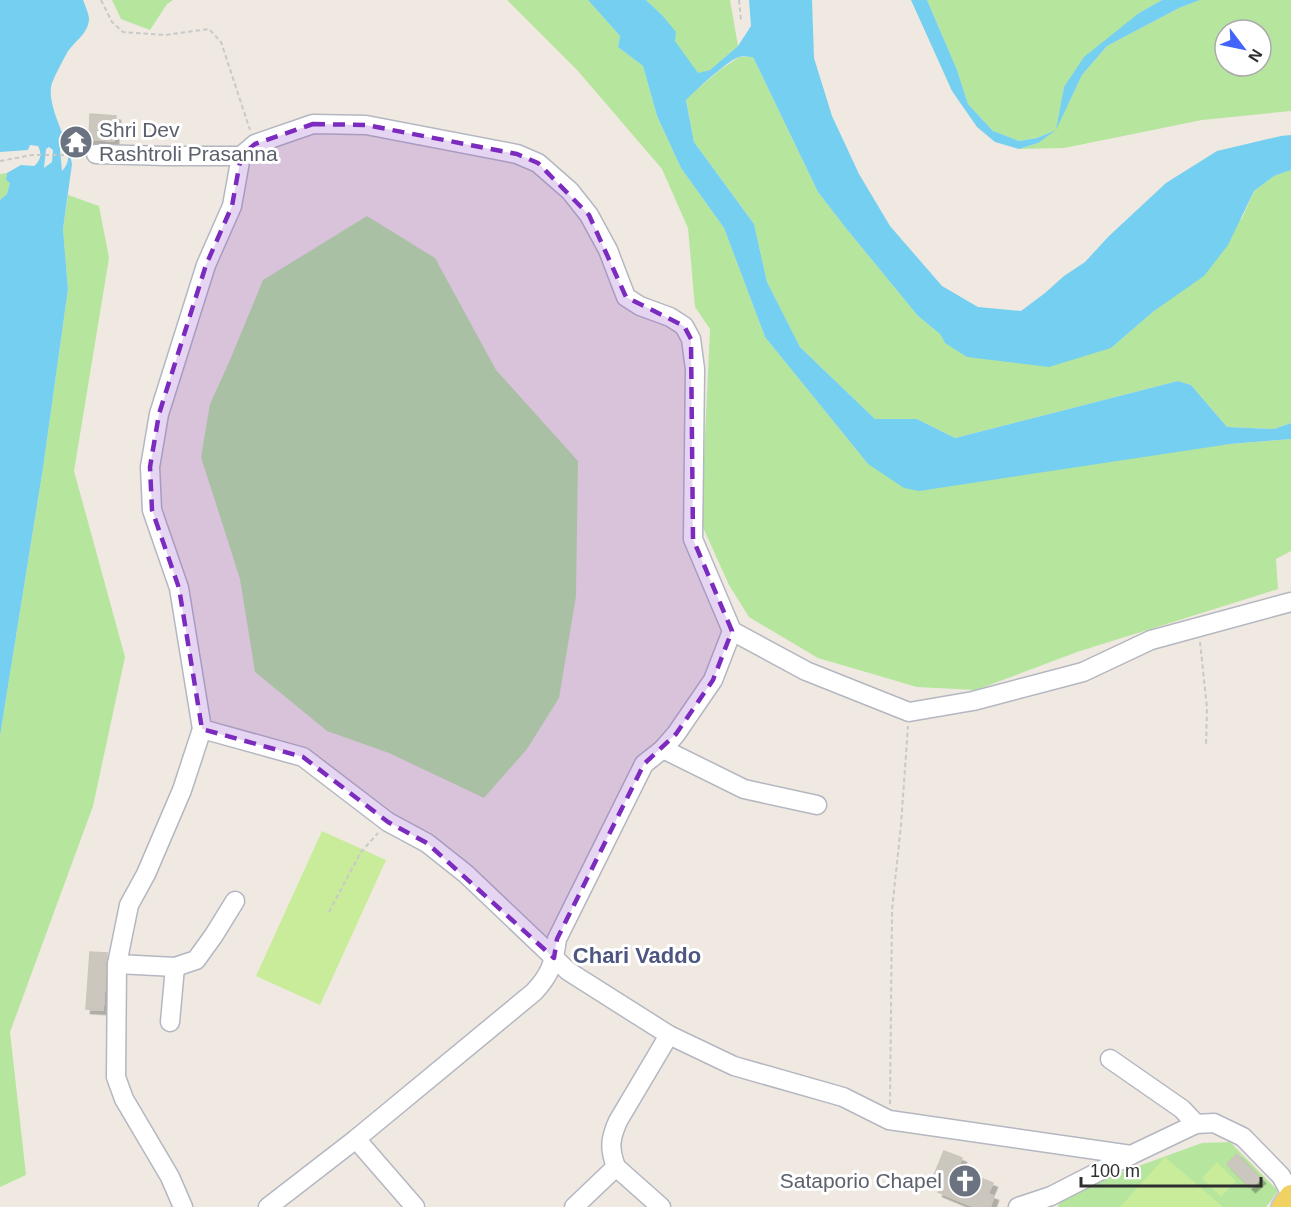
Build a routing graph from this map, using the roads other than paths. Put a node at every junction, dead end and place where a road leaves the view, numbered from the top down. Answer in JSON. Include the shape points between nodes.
{"nodes":[{"id":1,"x":248,"y":150,"type":"junction"},
{"id":2,"x":96,"y":154,"type":"road end"},
{"id":3,"x":1291,"y":602,"type":"edge"},
{"id":4,"x":732,"y":631,"type":"junction"},
{"id":5,"x":201,"y":729,"type":"junction"},
{"id":6,"x":663,"y":748,"type":"junction"},
{"id":7,"x":817,"y":805,"type":"dead end"},
{"id":8,"x":235,"y":901,"type":"dead end"},
{"id":9,"x":554,"y":958,"type":"junction"},
{"id":10,"x":117,"y":964,"type":"junction"},
{"id":11,"x":175,"y":967,"type":"junction"},
{"id":12,"x":170,"y":1022,"type":"dead end"},
{"id":13,"x":669,"y":1035,"type":"junction"},
{"id":14,"x":1110,"y":1059,"type":"dead end"},
{"id":15,"x":1196,"y":1124,"type":"junction"},
{"id":16,"x":356,"y":1139,"type":"junction"},
{"id":17,"x":1131,"y":1155,"type":"junction"},
{"id":18,"x":616,"y":1167,"type":"junction"},
{"id":19,"x":1291,"y":1195,"type":"edge"},
{"id":20,"x":183,"y":1207,"type":"edge"},
{"id":21,"x":268,"y":1207,"type":"edge"},
{"id":22,"x":415,"y":1207,"type":"edge"},
{"id":23,"x":574,"y":1207,"type":"edge"},
{"id":24,"x":661,"y":1207,"type":"edge"},
{"id":25,"x":1018,"y":1207,"type":"edge"},
{"id":26,"x":1282,"y":1207,"type":"edge"}],
"edges":[{"from":1,"to":2,"type":"street","via":[[165,156]]},
{"from":1,"to":4,"type":"street","via":[[313,124],[366,125],[517,154],[538,164],[570,191],[608,250],[626,297],[684,326],[691,339],[695,369],[693,540]]},
{"from":1,"to":5,"type":"street","via":[[159,414],[150,467],[152,510],[179,588]]},
{"from":3,"to":4,"type":"street","via":[[1151,640],[1083,672],[973,701],[909,712],[806,671]]},
{"from":4,"to":6,"type":"street","via":[[712,680]]},
{"from":5,"to":9,"type":"street","via":[[303,757],[388,822],[427,843],[466,874]]},
{"from":5,"to":10,"type":"street","via":[[182,790],[129,905]]},
{"from":6,"to":7,"type":"street","via":[[744,789]]},
{"from":6,"to":9,"type":"street","via":[[644,764],[557,939]]},
{"from":8,"to":11,"type":"street","via":[[196,960]]},
{"from":9,"to":13,"type":"street","via":[[568,971]]},
{"from":9,"to":16,"type":"street","via":[[546,980],[534,992]]},
{"from":10,"to":11,"type":"street"},
{"from":10,"to":20,"type":"street","via":[[116,1077]]},
{"from":11,"to":12,"type":"street"},
{"from":13,"to":17,"type":"street","via":[[734,1066],[843,1097],[890,1120]]},
{"from":13,"to":18,"type":"street","via":[[613,1132],[610,1147]]},
{"from":14,"to":15,"type":"street","via":[[1182,1109]]},
{"from":15,"to":17,"type":"street"},
{"from":15,"to":19,"type":"street","via":[[1214,1123],[1243,1137],[1281,1176]]},
{"from":16,"to":21,"type":"street"},
{"from":16,"to":22,"type":"street"},
{"from":17,"to":25,"type":"street","via":[[1051,1196]]},
{"from":18,"to":23,"type":"street"},
{"from":18,"to":24,"type":"street"},
{"from":19,"to":26,"type":"main road"}]}
